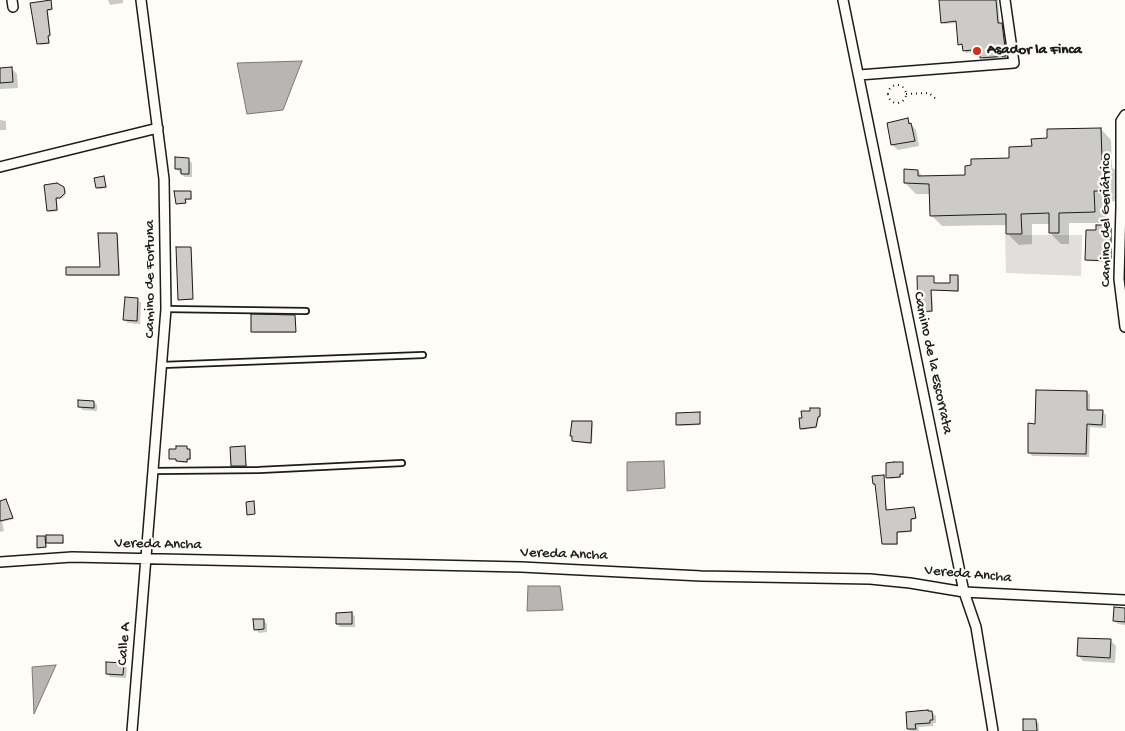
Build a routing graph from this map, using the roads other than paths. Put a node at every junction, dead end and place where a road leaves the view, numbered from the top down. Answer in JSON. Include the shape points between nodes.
{"nodes":[{"id":1,"x":141,"y":0,"type":"edge"},
{"id":2,"x":843,"y":0,"type":"edge"},
{"id":3,"x":1005,"y":0,"type":"edge"},
{"id":4,"x":859,"y":75,"type":"junction"},
{"id":5,"x":1125,"y":115,"type":"edge"},
{"id":6,"x":158,"y":128,"type":"junction"},
{"id":7,"x":0,"y":167,"type":"edge"},
{"id":8,"x":166,"y":309,"type":"junction"},
{"id":9,"x":306,"y":311,"type":"dead end"},
{"id":10,"x":1125,"y":327,"type":"edge"},
{"id":11,"x":423,"y":355,"type":"dead end"},
{"id":12,"x":162,"y":365,"type":"junction"},
{"id":13,"x":402,"y":463,"type":"dead end"},
{"id":14,"x":153,"y":471,"type":"junction"},
{"id":15,"x":145,"y":558,"type":"junction"},
{"id":16,"x":0,"y":562,"type":"edge"},
{"id":17,"x":964,"y":592,"type":"junction"},
{"id":18,"x":1125,"y":600,"type":"edge"},
{"id":19,"x":132,"y":731,"type":"edge"},
{"id":20,"x":993,"y":731,"type":"edge"}],
"edges":[{"from":1,"to":6,"type":"street","name":"Camino de Fortuna"},
{"from":2,"to":4,"type":"street","name":"Camino de la Escorrata"},
{"from":3,"to":4,"type":"street","via":[[1014,63]]},
{"from":4,"to":17,"type":"street","name":"Camino de la Escorrata"},
{"from":5,"to":10,"type":"street","name":"Camino del Geriátrico","via":[[1121,121],[1118,279]]},
{"from":6,"to":7,"type":"street"},
{"from":6,"to":8,"type":"street","name":"Camino de Fortuna","via":[[164,179]]},
{"from":8,"to":9,"type":"lane"},
{"from":8,"to":12,"type":"street","name":"Camino de Fortuna"},
{"from":11,"to":12,"type":"lane"},
{"from":12,"to":14,"type":"street","name":"Camino de Fortuna"},
{"from":13,"to":14,"type":"lane"},
{"from":14,"to":15,"type":"street","name":"Camino de Fortuna"},
{"from":15,"to":16,"type":"street","name":"Vereda Ancha","via":[[72,557]]},
{"from":15,"to":17,"type":"street","name":"Vereda Ancha","via":[[870,579]]},
{"from":15,"to":19,"type":"street","name":"Calle A"},
{"from":17,"to":18,"type":"street","name":"Vereda Ancha"},
{"from":17,"to":20,"type":"street","name":"Camino de la Escorrata","via":[[976,628]]}]}
